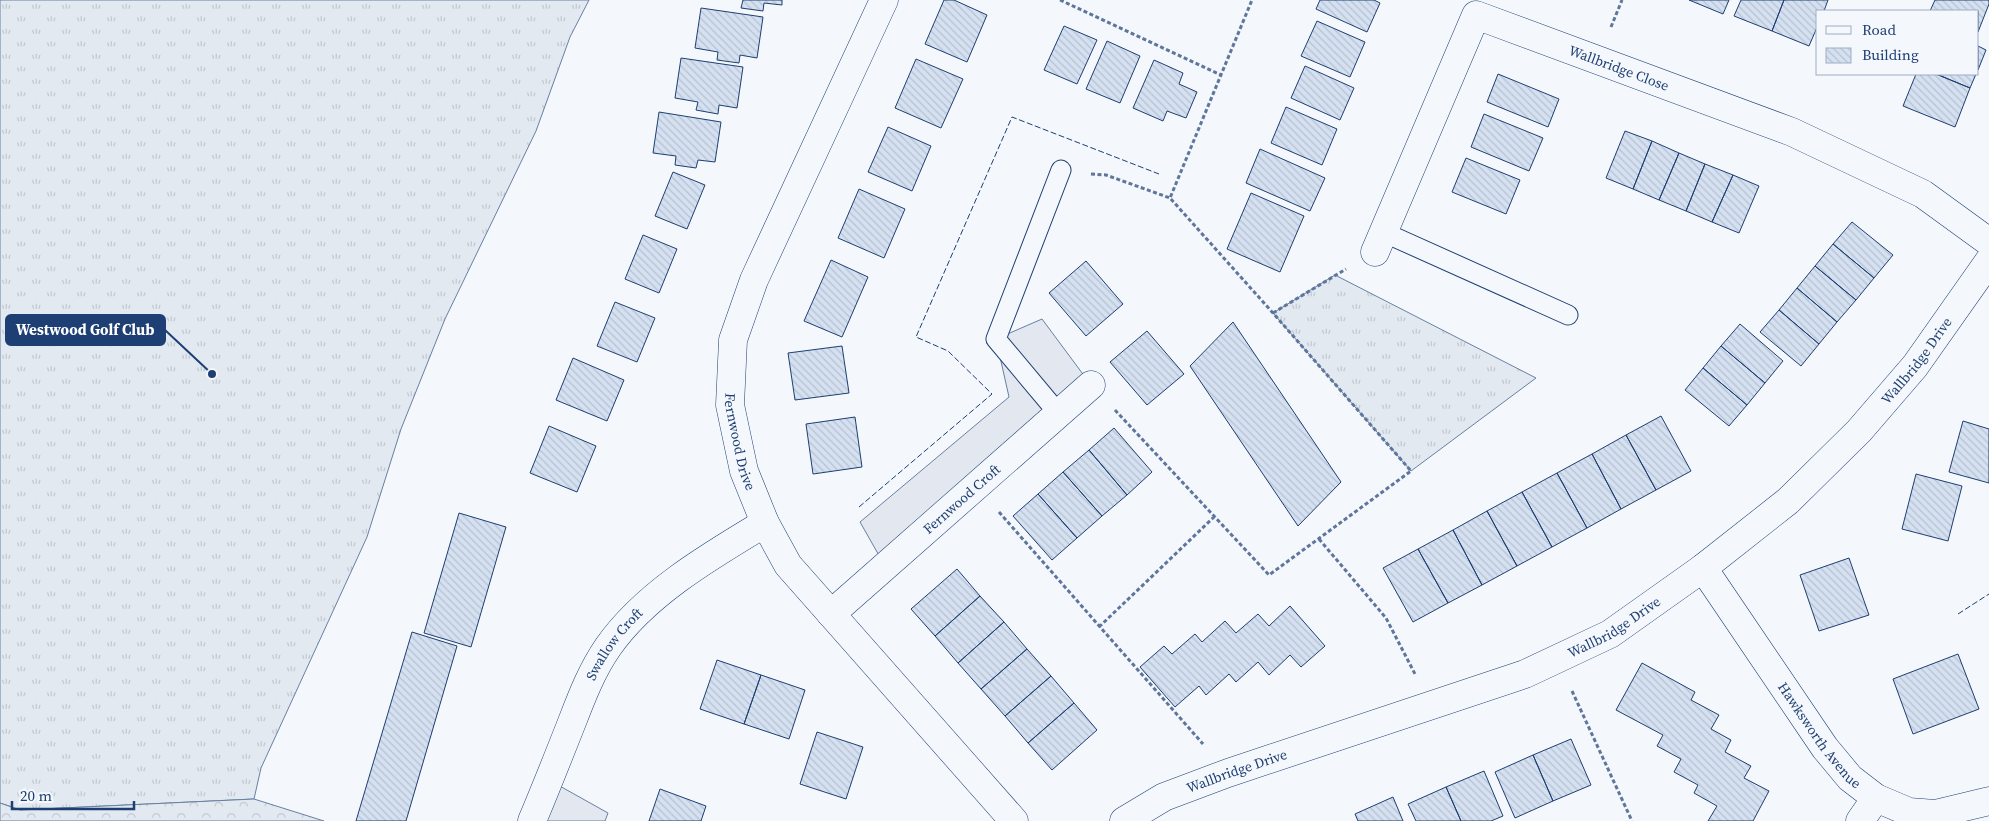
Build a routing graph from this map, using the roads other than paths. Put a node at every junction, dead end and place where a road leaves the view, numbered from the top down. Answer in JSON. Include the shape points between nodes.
{"nodes":[{"id":1,"x":884,"y":0,"type":"edge"},
{"id":2,"x":1061,"y":170,"type":"road end"},
{"id":3,"x":1379,"y":242,"type":"joint"},
{"id":4,"x":1989,"y":242,"type":"edge"},
{"id":5,"x":1989,"y":261,"type":"edge"},
{"id":6,"x":1568,"y":315,"type":"dead end"},
{"id":7,"x":1091,"y":385,"type":"road end"},
{"id":8,"x":1058,"y":413,"type":"junction"},
{"id":9,"x":765,"y":523,"type":"junction"},
{"id":10,"x":1703,"y":568,"type":"junction"},
{"id":11,"x":831,"y":614,"type":"junction"},
{"id":12,"x":1876,"y":798,"type":"junction"},
{"id":13,"x":1989,"y":801,"type":"edge"},
{"id":14,"x":532,"y":821,"type":"edge"},
{"id":15,"x":1014,"y":821,"type":"edge"},
{"id":16,"x":1124,"y":821,"type":"edge"},
{"id":17,"x":1860,"y":821,"type":"edge"}],
"edges":[{"from":1,"to":9,"type":"street","name":"Fernwood Drive","via":[[754,280],[733,340],[730,405],[744,470]]},
{"from":2,"to":8,"type":"lane","via":[[996,339]]},
{"from":3,"to":4,"type":"street","name":"Wallbridge Close","via":[[1476,14],[1792,132],[1923,194]]},
{"from":3,"to":6,"type":"lane"},
{"from":5,"to":10,"type":"street","name":"Wallbridge Drive","via":[[1915,366],[1859,431],[1788,501]]},
{"from":7,"to":8,"type":"street","name":"Fernwood Croft"},
{"from":8,"to":11,"type":"street","name":"Fernwood Croft"},
{"from":9,"to":11,"type":"street","name":"Fernwood Drive","via":[[788,565]]},
{"from":9,"to":14,"type":"street","name":"Swallow Croft","via":[[722,548],[658,595],[631,618],[607,648],[590,678]]},
{"from":10,"to":12,"type":"street","name":"Hawksworth Avenue","via":[[1825,748],[1850,778]]},
{"from":10,"to":16,"type":"street","name":"Wallbridge Drive","via":[[1610,634],[1525,674],[1164,796]]},
{"from":11,"to":15,"type":"street","name":"Fernwood Drive"},
{"from":12,"to":13,"type":"street","name":"Hawksworth Avenue","via":[[1909,812],[1935,814]]},
{"from":12,"to":17,"type":"street"}]}
